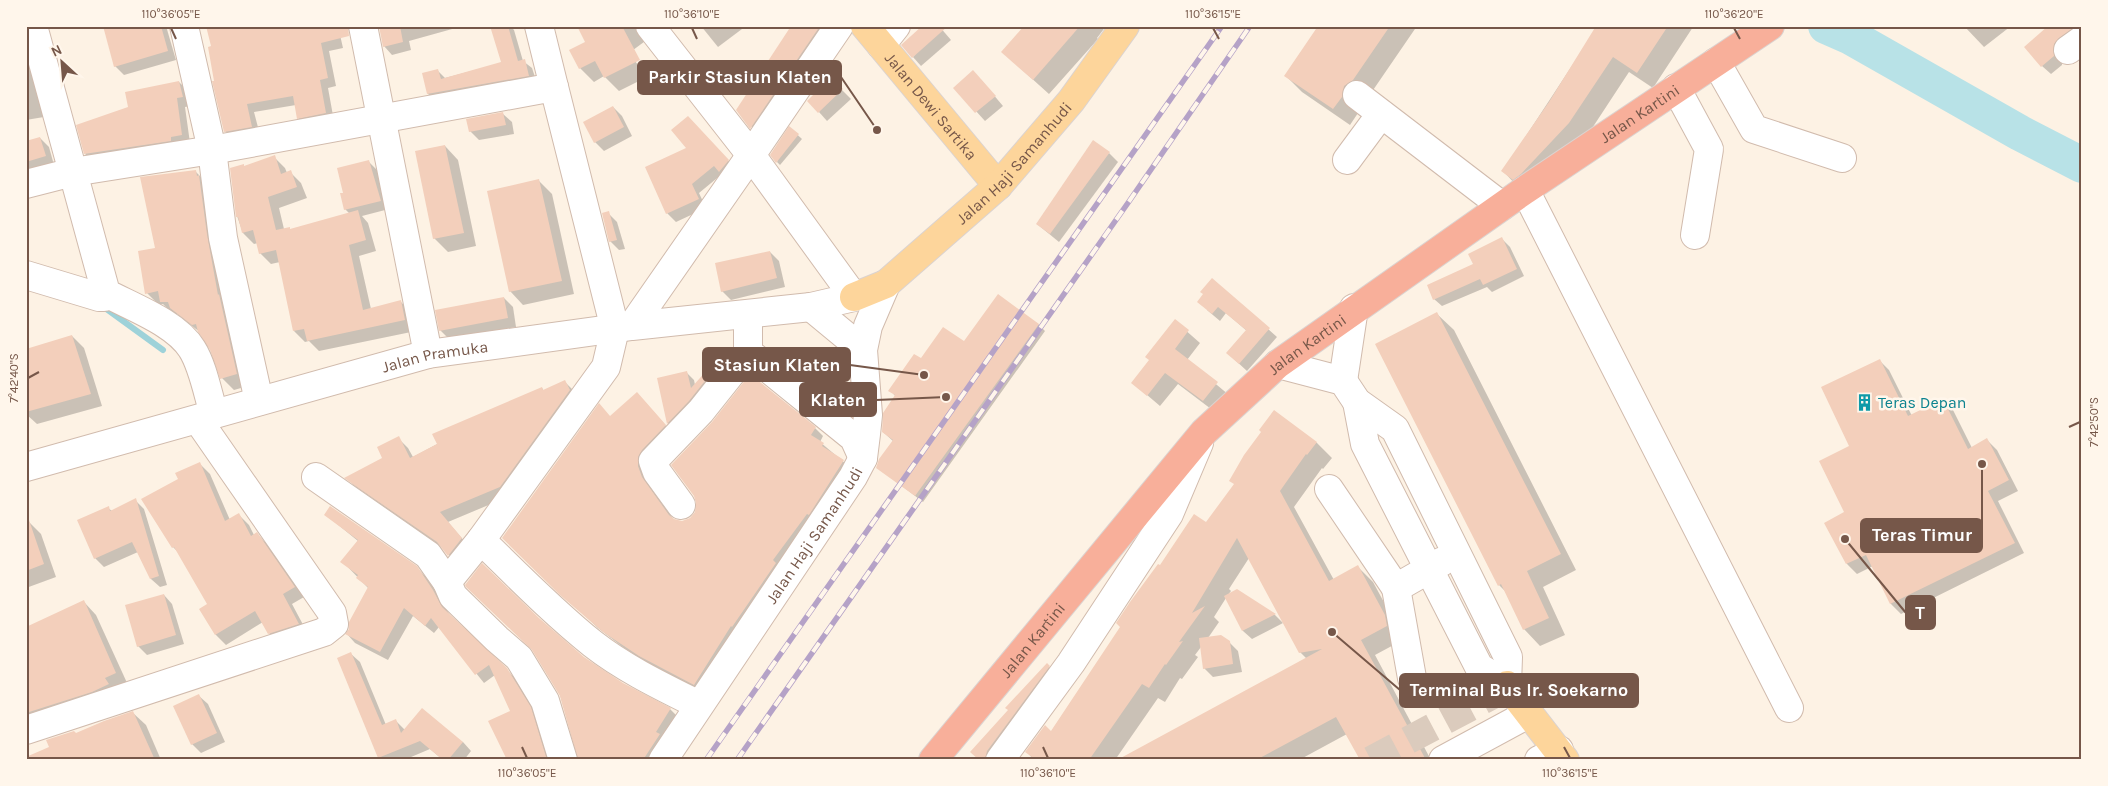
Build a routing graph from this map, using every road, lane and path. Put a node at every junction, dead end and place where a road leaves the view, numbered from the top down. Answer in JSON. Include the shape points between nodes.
{"nodes":[{"id":1,"x":33,"y":26,"type":"edge"},
{"id":2,"x":184,"y":26,"type":"edge"},
{"id":3,"x":363,"y":26,"type":"edge"},
{"id":4,"x":539,"y":26,"type":"edge"},
{"id":5,"x":650,"y":26,"type":"edge"},
{"id":6,"x":839,"y":26,"type":"edge"},
{"id":7,"x":1125,"y":26,"type":"edge"},
{"id":8,"x":1766,"y":29,"type":"edge"},
{"id":9,"x":881,"y":32,"type":"edge"},
{"id":10,"x":1716,"y":62,"type":"junction"},
{"id":11,"x":554,"y":87,"type":"junction"},
{"id":12,"x":1676,"y":88,"type":"junction"},
{"id":13,"x":1357,"y":95,"type":"dead end"},
{"id":14,"x":1381,"y":114,"type":"junction"},
{"id":15,"x":382,"y":119,"type":"junction"},
{"id":16,"x":212,"y":150,"type":"junction"},
{"id":17,"x":751,"y":155,"type":"junction"},
{"id":18,"x":1842,"y":158,"type":"dead end"},
{"id":19,"x":1347,"y":160,"type":"dead end"},
{"id":20,"x":73,"y":172,"type":"junction"},
{"id":21,"x":26,"y":184,"type":"edge"},
{"id":22,"x":998,"y":186,"type":"junction"},
{"id":23,"x":1525,"y":190,"type":"junction"},
{"id":24,"x":1502,"y":206,"type":"junction"},
{"id":25,"x":1695,"y":235,"type":"dead end"},
{"id":26,"x":26,"y":276,"type":"edge"},
{"id":27,"x":886,"y":284,"type":"junction"},
{"id":28,"x":106,"y":293,"type":"junction"},
{"id":29,"x":854,"y":297,"type":"junction"},
{"id":30,"x":811,"y":307,"type":"junction"},
{"id":31,"x":1354,"y":308,"type":"junction"},
{"id":32,"x":748,"y":315,"type":"junction"},
{"id":33,"x":623,"y":327,"type":"junction"},
{"id":34,"x":863,"y":350,"type":"junction"},
{"id":35,"x":748,"y":352,"type":"junction"},
{"id":36,"x":428,"y":354,"type":"junction"},
{"id":37,"x":1278,"y":364,"type":"junction"},
{"id":38,"x":1350,"y":391,"type":"junction"},
{"id":39,"x":259,"y":401,"type":"junction"},
{"id":40,"x":206,"y":417,"type":"junction"},
{"id":41,"x":1395,"y":429,"type":"junction"},
{"id":42,"x":1204,"y":432,"type":"junction"},
{"id":43,"x":1365,"y":444,"type":"junction"},
{"id":44,"x":863,"y":458,"type":"junction"},
{"id":45,"x":26,"y":467,"type":"edge"},
{"id":46,"x":316,"y":477,"type":"dead end"},
{"id":47,"x":1329,"y":489,"type":"dead end"},
{"id":48,"x":681,"y":505,"type":"dead end"},
{"id":49,"x":481,"y":540,"type":"junction"},
{"id":50,"x":1457,"y":553,"type":"junction"},
{"id":51,"x":1428,"y":570,"type":"junction"},
{"id":52,"x":446,"y":582,"type":"junction"},
{"id":53,"x":1396,"y":588,"type":"junction"},
{"id":54,"x":1412,"y":678,"type":"dead end"},
{"id":55,"x":1507,"y":686,"type":"junction"},
{"id":56,"x":699,"y":705,"type":"junction"},
{"id":57,"x":1790,"y":708,"type":"dead end"},
{"id":58,"x":1528,"y":714,"type":"junction"},
{"id":59,"x":26,"y":730,"type":"edge"},
{"id":60,"x":1554,"y":756,"type":"edge"},
{"id":61,"x":563,"y":760,"type":"edge"},
{"id":62,"x":663,"y":760,"type":"edge"},
{"id":63,"x":933,"y":760,"type":"edge"},
{"id":64,"x":1000,"y":760,"type":"edge"},
{"id":65,"x":1443,"y":760,"type":"edge"}],
"edges":[{"from":1,"to":20,"type":"street"},
{"from":2,"to":16,"type":"street"},
{"from":3,"to":15,"type":"street"},
{"from":4,"to":11,"type":"street"},
{"from":5,"to":17,"type":"street"},
{"from":6,"to":17,"type":"street"},
{"from":7,"to":22,"type":"main road","name":"Jalan Haji Samanhudi","via":[[1071,101]]},
{"from":8,"to":10,"type":"highway","name":"Jalan Kartini"},
{"from":9,"to":22,"type":"main road","name":"Jalan Dewi Sartika"},
{"from":10,"to":12,"type":"highway","name":"Jalan Kartini"},
{"from":10,"to":18,"type":"street","via":[[1754,129]]},
{"from":11,"to":15,"type":"street"},
{"from":11,"to":33,"type":"street"},
{"from":12,"to":23,"type":"highway","name":"Jalan Kartini"},
{"from":12,"to":25,"type":"street","via":[[1709,149]]},
{"from":13,"to":14,"type":"street"},
{"from":14,"to":19,"type":"street"},
{"from":14,"to":24,"type":"street"},
{"from":15,"to":16,"type":"street"},
{"from":15,"to":36,"type":"street"},
{"from":16,"to":20,"type":"street"},
{"from":16,"to":39,"type":"street","via":[[223,238]]},
{"from":17,"to":29,"type":"street"},
{"from":17,"to":33,"type":"street"},
{"from":20,"to":21,"type":"street"},
{"from":20,"to":28,"type":"street"},
{"from":22,"to":27,"type":"main road","name":"Jalan Haji Samanhudi"},
{"from":23,"to":24,"type":"highway","name":"Jalan Kartini"},
{"from":23,"to":57,"type":"street"},
{"from":24,"to":31,"type":"highway","name":"Jalan Kartini"},
{"from":26,"to":28,"type":"street","via":[[99,297]]},
{"from":27,"to":29,"type":"main road","name":"Jalan Haji Samanhudi"},
{"from":27,"to":34,"type":"street","name":"Jalan Haji Samanhudi","via":[[868,326]]},
{"from":28,"to":40,"type":"street","via":[[169,326],[187,341],[197,360]]},
{"from":29,"to":30,"type":"street","name":"Jalan Pramuka"},
{"from":30,"to":32,"type":"street","name":"Jalan Pramuka"},
{"from":30,"to":34,"type":"street"},
{"from":31,"to":37,"type":"highway","name":"Jalan Kartini"},
{"from":31,"to":38,"type":"street"},
{"from":32,"to":33,"type":"street","name":"Jalan Pramuka"},
{"from":32,"to":35,"type":"street"},
{"from":33,"to":36,"type":"street","name":"Jalan Pramuka"},
{"from":33,"to":49,"type":"street","via":[[606,367]]},
{"from":34,"to":44,"type":"street","name":"Jalan Haji Samanhudi","via":[[868,415]]},
{"from":35,"to":44,"type":"street","via":[[854,438]]},
{"from":35,"to":48,"type":"street","via":[[701,411],[653,461],[657,472]]},
{"from":36,"to":39,"type":"street","name":"Jalan Pramuka"},
{"from":37,"to":38,"type":"street"},
{"from":37,"to":42,"type":"highway","name":"Jalan Kartini"},
{"from":38,"to":41,"type":"street"},
{"from":38,"to":43,"type":"street"},
{"from":39,"to":40,"type":"street","name":"Jalan Pramuka"},
{"from":40,"to":45,"type":"street","name":"Jalan Pramuka"},
{"from":40,"to":59,"type":"street","via":[[332,612],[334,624],[324,632]]},
{"from":41,"to":43,"type":"street"},
{"from":41,"to":50,"type":"street"},
{"from":42,"to":63,"type":"highway","name":"Jalan Kartini"},
{"from":42,"to":64,"type":"street","via":[[1169,514],[1071,663]]},
{"from":43,"to":51,"type":"street"},
{"from":44,"to":56,"type":"street","name":"Jalan Haji Samanhudi"},
{"from":46,"to":52,"type":"street","via":[[428,555]]},
{"from":47,"to":53,"type":"street"},
{"from":49,"to":52,"type":"street"},
{"from":49,"to":56,"type":"street","via":[[594,644],[655,684]]},
{"from":50,"to":51,"type":"street"},
{"from":50,"to":55,"type":"street","via":[[1508,657]]},
{"from":51,"to":53,"type":"street"},
{"from":51,"to":55,"type":"street","via":[[1479,667]]},
{"from":52,"to":61,"type":"street","via":[[453,596],[519,658],[545,701]]},
{"from":53,"to":54,"type":"street"},
{"from":55,"to":58,"type":"main road"},
{"from":56,"to":62,"type":"street","name":"Jalan Haji Samanhudi"},
{"from":58,"to":60,"type":"main road"},
{"from":58,"to":65,"type":"street"}]}
